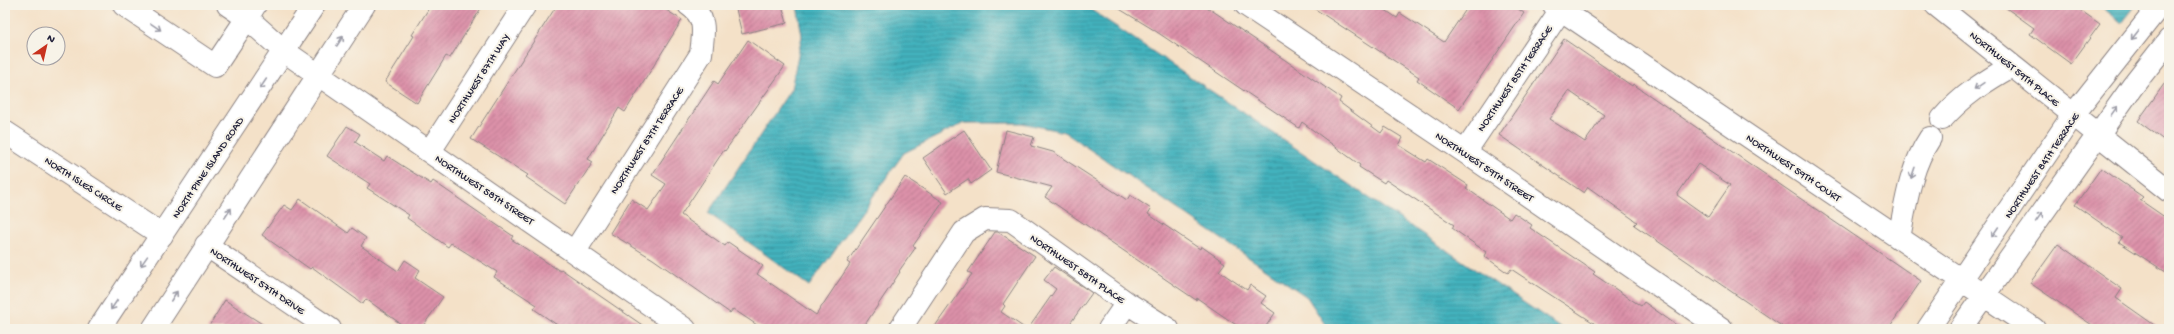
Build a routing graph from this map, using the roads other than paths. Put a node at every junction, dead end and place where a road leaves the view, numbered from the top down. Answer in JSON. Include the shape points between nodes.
{"nodes":[{"id":1,"x":124,"y":5,"type":"edge"},
{"id":2,"x":228,"y":5,"type":"edge"},
{"id":3,"x":314,"y":5,"type":"edge"},
{"id":4,"x":364,"y":5,"type":"edge"},
{"id":5,"x":525,"y":5,"type":"edge"},
{"id":6,"x":689,"y":5,"type":"edge"},
{"id":7,"x":1246,"y":5,"type":"edge"},
{"id":8,"x":1936,"y":5,"type":"edge"},
{"id":9,"x":2160,"y":5,"type":"edge"},
{"id":10,"x":1559,"y":6,"type":"edge"},
{"id":11,"x":251,"y":11,"type":"edge"},
{"id":12,"x":2169,"y":40,"type":"edge"},
{"id":13,"x":284,"y":51,"type":"junction"},
{"id":14,"x":2012,"y":66,"type":"junction"},
{"id":15,"x":319,"y":74,"type":"junction"},
{"id":16,"x":2074,"y":115,"type":"junction"},
{"id":17,"x":1942,"y":119,"type":"dead end"},
{"id":18,"x":5,"y":132,"type":"edge"},
{"id":19,"x":2098,"y":135,"type":"junction"},
{"id":20,"x":1930,"y":138,"type":"dead end"},
{"id":21,"x":430,"y":151,"type":"junction"},
{"id":22,"x":1465,"y":152,"type":"junction"},
{"id":23,"x":2169,"y":190,"type":"edge"},
{"id":24,"x":162,"y":235,"type":"junction"},
{"id":25,"x":1899,"y":238,"type":"junction"},
{"id":26,"x":206,"y":245,"type":"junction"},
{"id":27,"x":575,"y":251,"type":"junction"},
{"id":28,"x":1962,"y":280,"type":"junction"},
{"id":29,"x":1983,"y":295,"type":"junction"},
{"id":30,"x":1127,"y":302,"type":"junction"},
{"id":31,"x":99,"y":329,"type":"edge"},
{"id":32,"x":153,"y":329,"type":"edge"},
{"id":33,"x":330,"y":329,"type":"edge"},
{"id":34,"x":684,"y":329,"type":"edge"},
{"id":35,"x":900,"y":329,"type":"edge"},
{"id":36,"x":1109,"y":329,"type":"edge"},
{"id":37,"x":1168,"y":329,"type":"edge"},
{"id":38,"x":1722,"y":329,"type":"edge"},
{"id":39,"x":1928,"y":329,"type":"edge"},
{"id":40,"x":1960,"y":329,"type":"edge"},
{"id":41,"x":2034,"y":329,"type":"edge"}],
"edges":[{"from":1,"to":11,"type":"street","one_way":true,"via":[[215,66]]},
{"from":2,"to":11,"type":"street","name":"NORTHWEST 58TH STREET"},
{"from":3,"to":13,"type":"street","name":"NORTH PINE ISLAND ROAD"},
{"from":15,"to":4,"type":"street","one_way":true},
{"from":5,"to":21,"type":"street","name":"NORTHWEST 87TH WAY"},
{"from":6,"to":27,"type":"street","name":"NORTHWEST 87TH TERRACE","via":[[695,9],[704,26],[701,54]]},
{"from":7,"to":22,"type":"street","name":"NORTHWEST 59TH STREET"},
{"from":8,"to":14,"type":"street","name":"NORTHWEST 59TH PLACE"},
{"from":9,"to":16,"type":"street","name":"NORTHWEST 84TH TERRACE","one_way":true},
{"from":10,"to":22,"type":"street","name":"NORTHWEST 85TH TERRACE"},
{"from":10,"to":25,"type":"street","name":"NORTHWEST 59TH COURT"},
{"from":11,"to":13,"type":"street","name":"NORTHWEST 58TH STREET"},
{"from":19,"to":12,"type":"street","one_way":true},
{"from":13,"to":15,"type":"street","name":"NORTHWEST 58TH STREET"},
{"from":13,"to":24,"type":"street","name":"NORTH PINE ISLAND ROAD","one_way":true},
{"from":14,"to":16,"type":"street","name":"NORTHWEST 59TH PLACE"},
{"from":14,"to":17,"type":"street","one_way":true,"via":[[1974,89]]},
{"from":15,"to":21,"type":"street","name":"NORTHWEST 58TH STREET"},
{"from":26,"to":15,"type":"street","one_way":true},
{"from":16,"to":19,"type":"street","name":"NORTHWEST 59TH PLACE"},
{"from":16,"to":28,"type":"street","name":"NORTHWEST 84TH TERRACE","one_way":true},
{"from":18,"to":24,"type":"street","name":"NORTH ISLES CIRCLE"},
{"from":19,"to":23,"type":"street","name":"NORTHWEST 59TH PLACE"},
{"from":29,"to":19,"type":"street","one_way":true},
{"from":20,"to":25,"type":"street","one_way":true,"via":[[1919,154],[1911,178]]},
{"from":21,"to":27,"type":"street","name":"NORTHWEST 58TH STREET"},
{"from":22,"to":38,"type":"street","name":"NORTHWEST 59TH STREET"},
{"from":24,"to":31,"type":"street","name":"NORTH PINE ISLAND ROAD","one_way":true},
{"from":25,"to":28,"type":"street","name":"NORTHWEST 59TH COURT"},
{"from":32,"to":26,"type":"street","one_way":true},
{"from":26,"to":33,"type":"street","name":"NORTHWEST 57TH DRIVE"},
{"from":27,"to":34,"type":"street","name":"NORTHWEST 58TH STREET"},
{"from":28,"to":29,"type":"street","name":"NORTHWEST 59TH COURT"},
{"from":28,"to":39,"type":"street","name":"NORTHWEST 84TH TERRACE"},
{"from":29,"to":40,"type":"street"},
{"from":29,"to":41,"type":"street","name":"NORTHWEST 59TH COURT"},
{"from":30,"to":35,"type":"street","name":"NORTHWEST 58TH PLACE","via":[[1011,220],[985,219],[964,232]]},
{"from":30,"to":36,"type":"street"},
{"from":30,"to":37,"type":"street","name":"NORTHWEST 58TH PLACE"}]}
